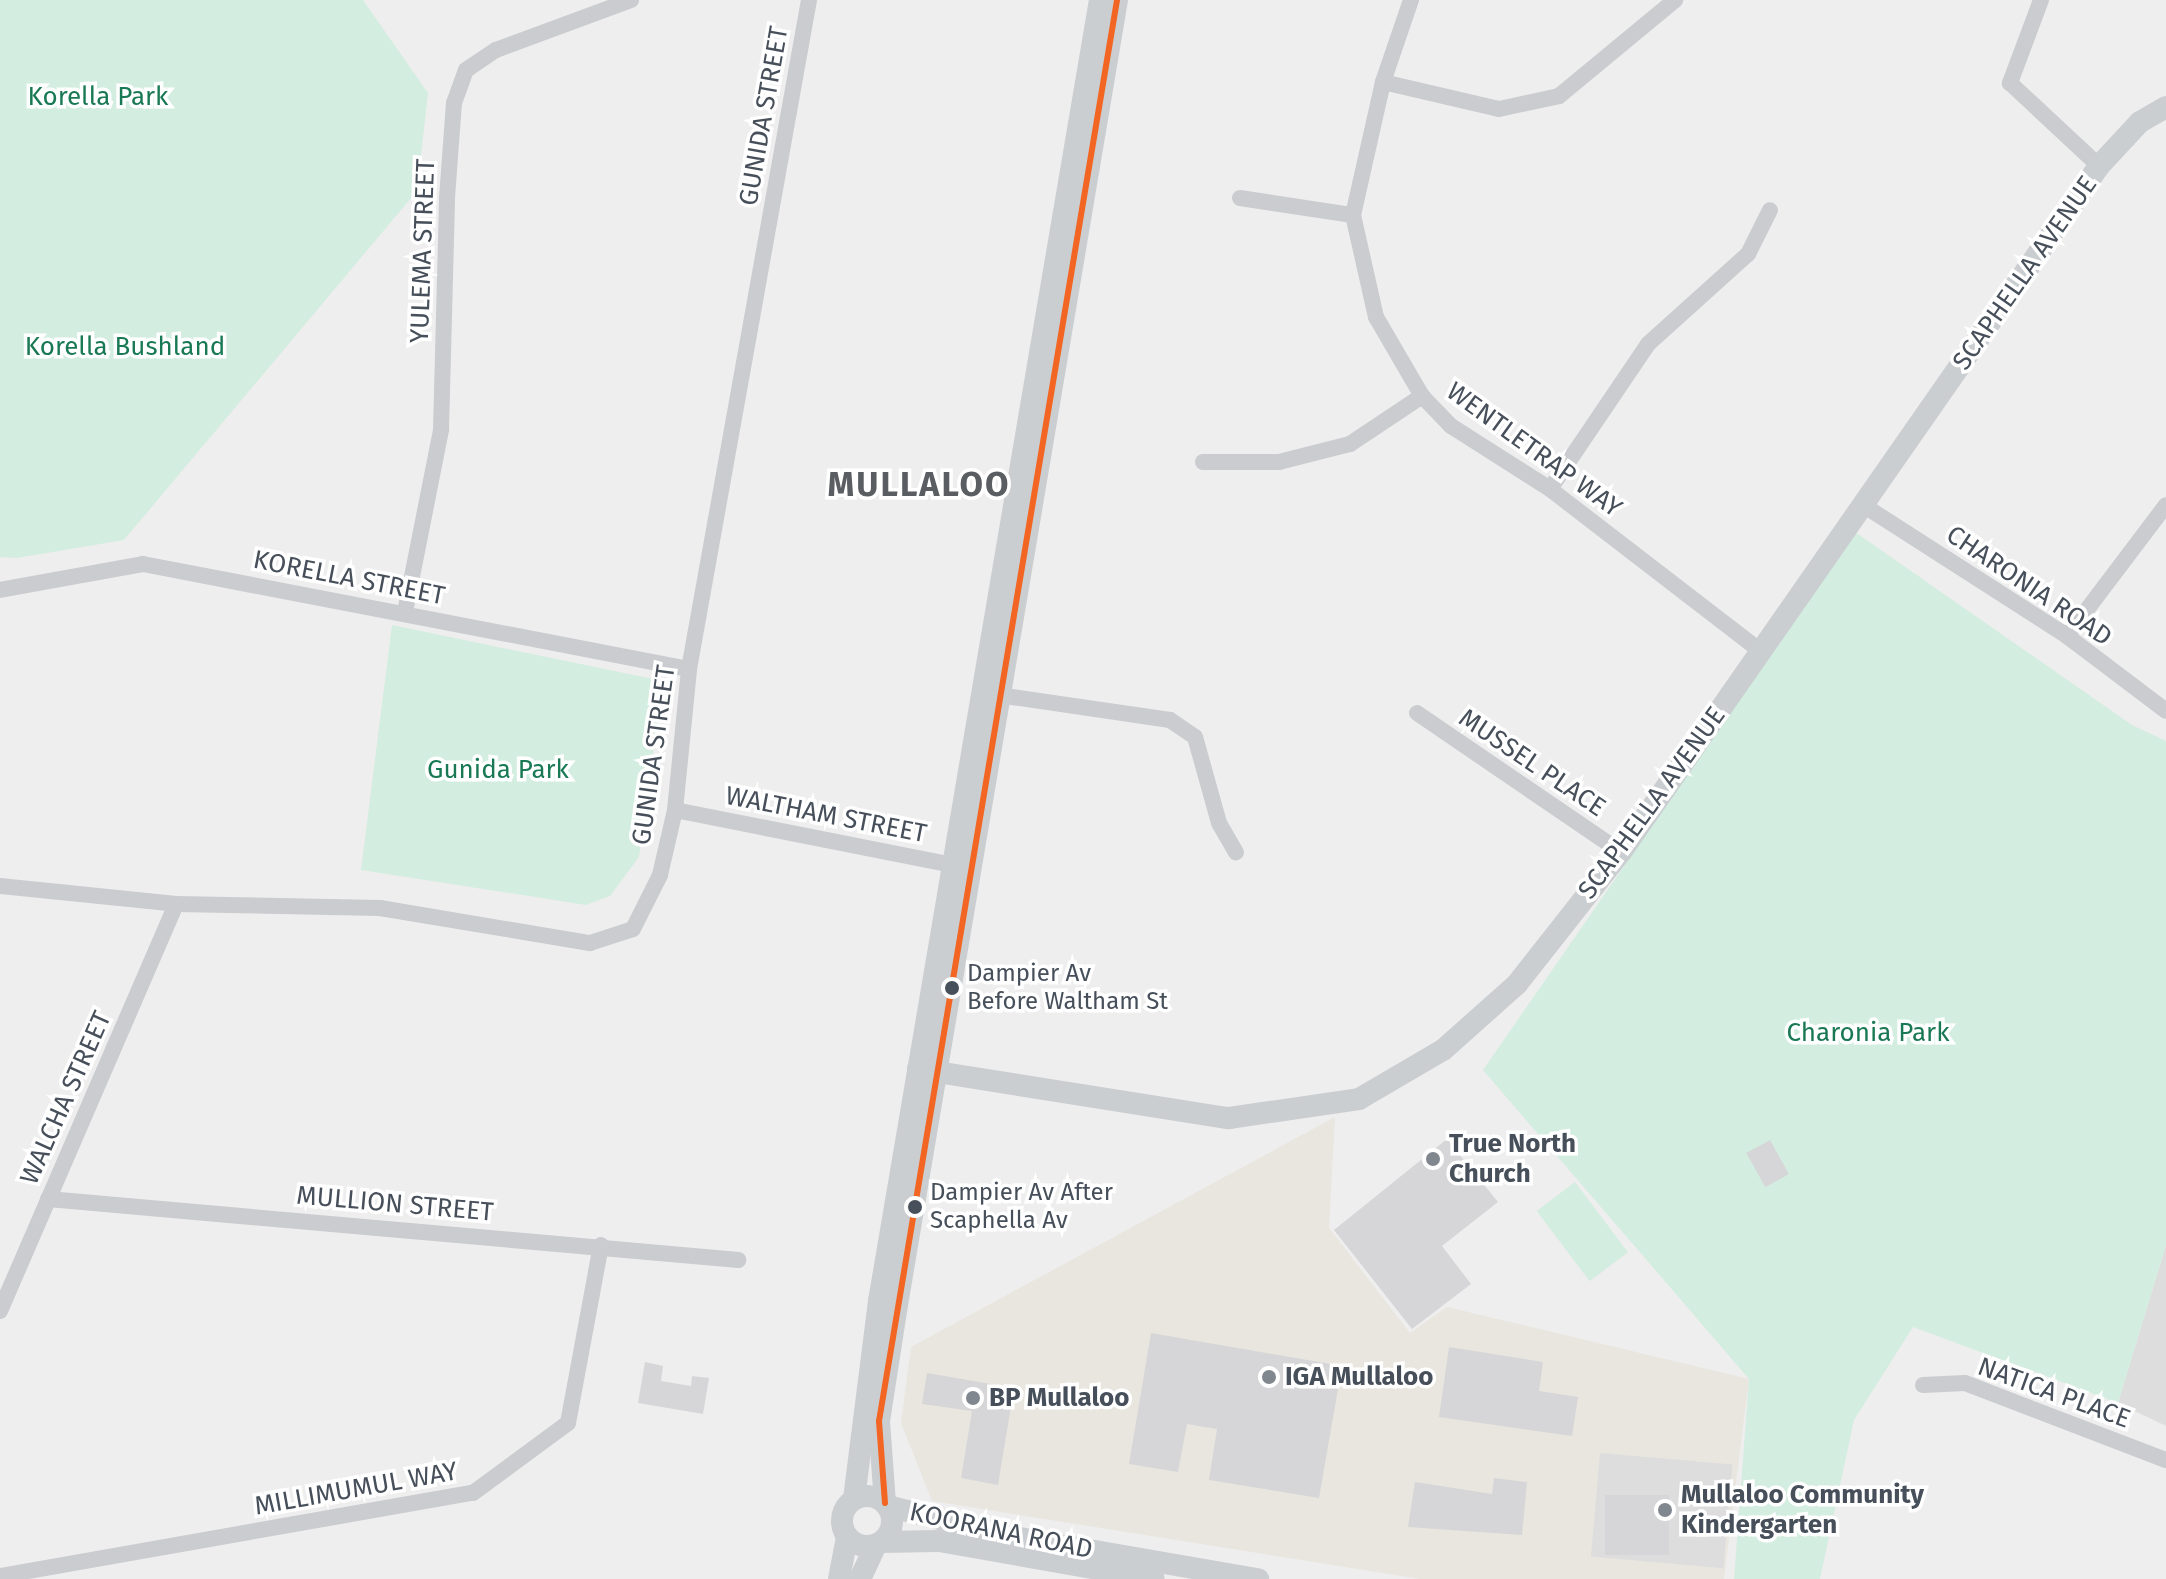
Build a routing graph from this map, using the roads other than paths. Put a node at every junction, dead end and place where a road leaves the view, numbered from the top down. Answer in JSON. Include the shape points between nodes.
{"nodes":[{"id":1,"x":631,"y":0,"type":"edge"},
{"id":2,"x":809,"y":0,"type":"edge"},
{"id":3,"x":1100,"y":0,"type":"edge"},
{"id":4,"x":1117,"y":0,"type":"edge"},
{"id":5,"x":1411,"y":0,"type":"edge"},
{"id":6,"x":1675,"y":0,"type":"edge"},
{"id":7,"x":2041,"y":0,"type":"edge"},
{"id":8,"x":1383,"y":82,"type":"junction"},
{"id":9,"x":2166,"y":107,"type":"edge"},
{"id":10,"x":2099,"y":166,"type":"junction"},
{"id":11,"x":1240,"y":198,"type":"dead end"},
{"id":12,"x":1770,"y":210,"type":"dead end"},
{"id":13,"x":1353,"y":215,"type":"junction"},
{"id":14,"x":1422,"y":396,"type":"junction"},
{"id":15,"x":1203,"y":462,"type":"dead end"},
{"id":16,"x":1550,"y":489,"type":"junction"},
{"id":17,"x":1863,"y":505,"type":"junction"},
{"id":18,"x":2166,"y":505,"type":"edge"},
{"id":19,"x":0,"y":590,"type":"edge"},
{"id":20,"x":405,"y":612,"type":"junction"},
{"id":21,"x":2067,"y":636,"type":"junction"},
{"id":22,"x":1760,"y":651,"type":"junction"},
{"id":23,"x":689,"y":669,"type":"junction"},
{"id":24,"x":990,"y":694,"type":"junction"},
{"id":25,"x":2166,"y":711,"type":"edge"},
{"id":26,"x":1417,"y":713,"type":"dead end"},
{"id":27,"x":675,"y":810,"type":"junction"},
{"id":28,"x":1236,"y":852,"type":"dead end"},
{"id":29,"x":1621,"y":852,"type":"junction"},
{"id":30,"x":960,"y":866,"type":"junction"},
{"id":31,"x":0,"y":886,"type":"edge"},
{"id":32,"x":176,"y":904,"type":"junction"},
{"id":33,"x":926,"y":1070,"type":"junction"},
{"id":34,"x":48,"y":1199,"type":"junction"},
{"id":35,"x":601,"y":1245,"type":"junction"},
{"id":36,"x":738,"y":1260,"type":"dead end"},
{"id":37,"x":0,"y":1311,"type":"edge"},
{"id":38,"x":1923,"y":1385,"type":"dead end"},
{"id":39,"x":2166,"y":1460,"type":"edge"},
{"id":40,"x":854,"y":1499,"type":"junction"},
{"id":41,"x":886,"y":1504,"type":"junction"},
{"id":42,"x":847,"y":1537,"type":"junction"},
{"id":43,"x":879,"y":1543,"type":"junction"},
{"id":44,"x":0,"y":1576,"type":"edge"},
{"id":45,"x":839,"y":1579,"type":"edge"},
{"id":46,"x":860,"y":1579,"type":"edge"},
{"id":47,"x":1154,"y":1579,"type":"edge"},
{"id":48,"x":1258,"y":1579,"type":"edge"}],
"edges":[{"from":1,"to":20,"type":"street","name":"YULEMA STREET","via":[[496,50],[466,70],[454,103],[447,198],[441,430]]},
{"from":2,"to":23,"type":"street","name":"GUNIDA STREET"},
{"from":3,"to":24,"type":"main road"},
{"from":4,"to":24,"type":"main road"},
{"from":5,"to":8,"type":"street","name":"WENTLETRAP WAY"},
{"from":6,"to":8,"type":"street","via":[[1559,96],[1499,109]]},
{"from":7,"to":10,"type":"street","via":[[2010,83]]},
{"from":8,"to":13,"type":"street","name":"WENTLETRAP WAY"},
{"from":9,"to":10,"type":"main road","name":"SCAPHELLA AVENUE","via":[[2140,122]]},
{"from":10,"to":17,"type":"main road","name":"SCAPHELLA AVENUE"},
{"from":11,"to":13,"type":"street"},
{"from":12,"to":16,"type":"street","via":[[1748,254],[1648,344]]},
{"from":13,"to":14,"type":"street","name":"WENTLETRAP WAY","via":[[1376,317]]},
{"from":14,"to":15,"type":"street","via":[[1350,444],[1279,462]]},
{"from":14,"to":16,"type":"street","name":"WENTLETRAP WAY","via":[[1451,426]]},
{"from":16,"to":22,"type":"street","name":"WENTLETRAP WAY"},
{"from":17,"to":21,"type":"street","name":"CHARONIA ROAD"},
{"from":17,"to":22,"type":"main road","name":"SCAPHELLA AVENUE"},
{"from":18,"to":21,"type":"street"},
{"from":19,"to":20,"type":"street","name":"KORELLA STREET","via":[[143,564]]},
{"from":20,"to":23,"type":"street","name":"KORELLA STREET"},
{"from":21,"to":25,"type":"street","name":"CHARONIA ROAD"},
{"from":22,"to":29,"type":"main road","name":"SCAPHELLA AVENUE"},
{"from":23,"to":27,"type":"street","name":"GUNIDA STREET"},
{"from":24,"to":28,"type":"street","via":[[1170,720],[1195,737],[1219,823]]},
{"from":24,"to":30,"type":"main road"},
{"from":26,"to":29,"type":"street","name":"MUSSEL PLACE"},
{"from":27,"to":30,"type":"street","name":"WALTHAM STREET"},
{"from":27,"to":32,"type":"street","name":"GUNIDA STREET","via":[[660,875],[633,929],[590,943],[380,908]]},
{"from":29,"to":33,"type":"main road","name":"SCAPHELLA AVENUE","via":[[1517,984],[1443,1050],[1359,1099],[1229,1118]]},
{"from":30,"to":33,"type":"main road"},
{"from":31,"to":32,"type":"street","name":"GUNIDA STREET"},
{"from":32,"to":34,"type":"street","name":"WALCHA STREET"},
{"from":33,"to":40,"type":"main road"},
{"from":33,"to":41,"type":"main road","via":[[879,1421]]},
{"from":34,"to":35,"type":"street","name":"MULLION STREET"},
{"from":34,"to":37,"type":"street","name":"WALCHA STREET"},
{"from":35,"to":36,"type":"street","name":"MULLION STREET"},
{"from":35,"to":44,"type":"street","name":"MILLIMUMUL WAY","via":[[568,1423],[473,1493]]},
{"from":38,"to":39,"type":"street","name":"NATICA PLACE","via":[[1965,1383]]},
{"from":40,"to":41,"type":"main road"},
{"from":40,"to":42,"type":"main road","via":[[842,1516]]},
{"from":41,"to":43,"type":"main road","via":[[892,1521]]},
{"from":41,"to":48,"type":"main road","name":"KOORANA ROAD","via":[[1008,1536]]},
{"from":42,"to":43,"type":"main road"},
{"from":42,"to":45,"type":"main road"},
{"from":43,"to":46,"type":"main road"},
{"from":43,"to":47,"type":"main road","name":"KOORANA ROAD","via":[[939,1541]]}]}
